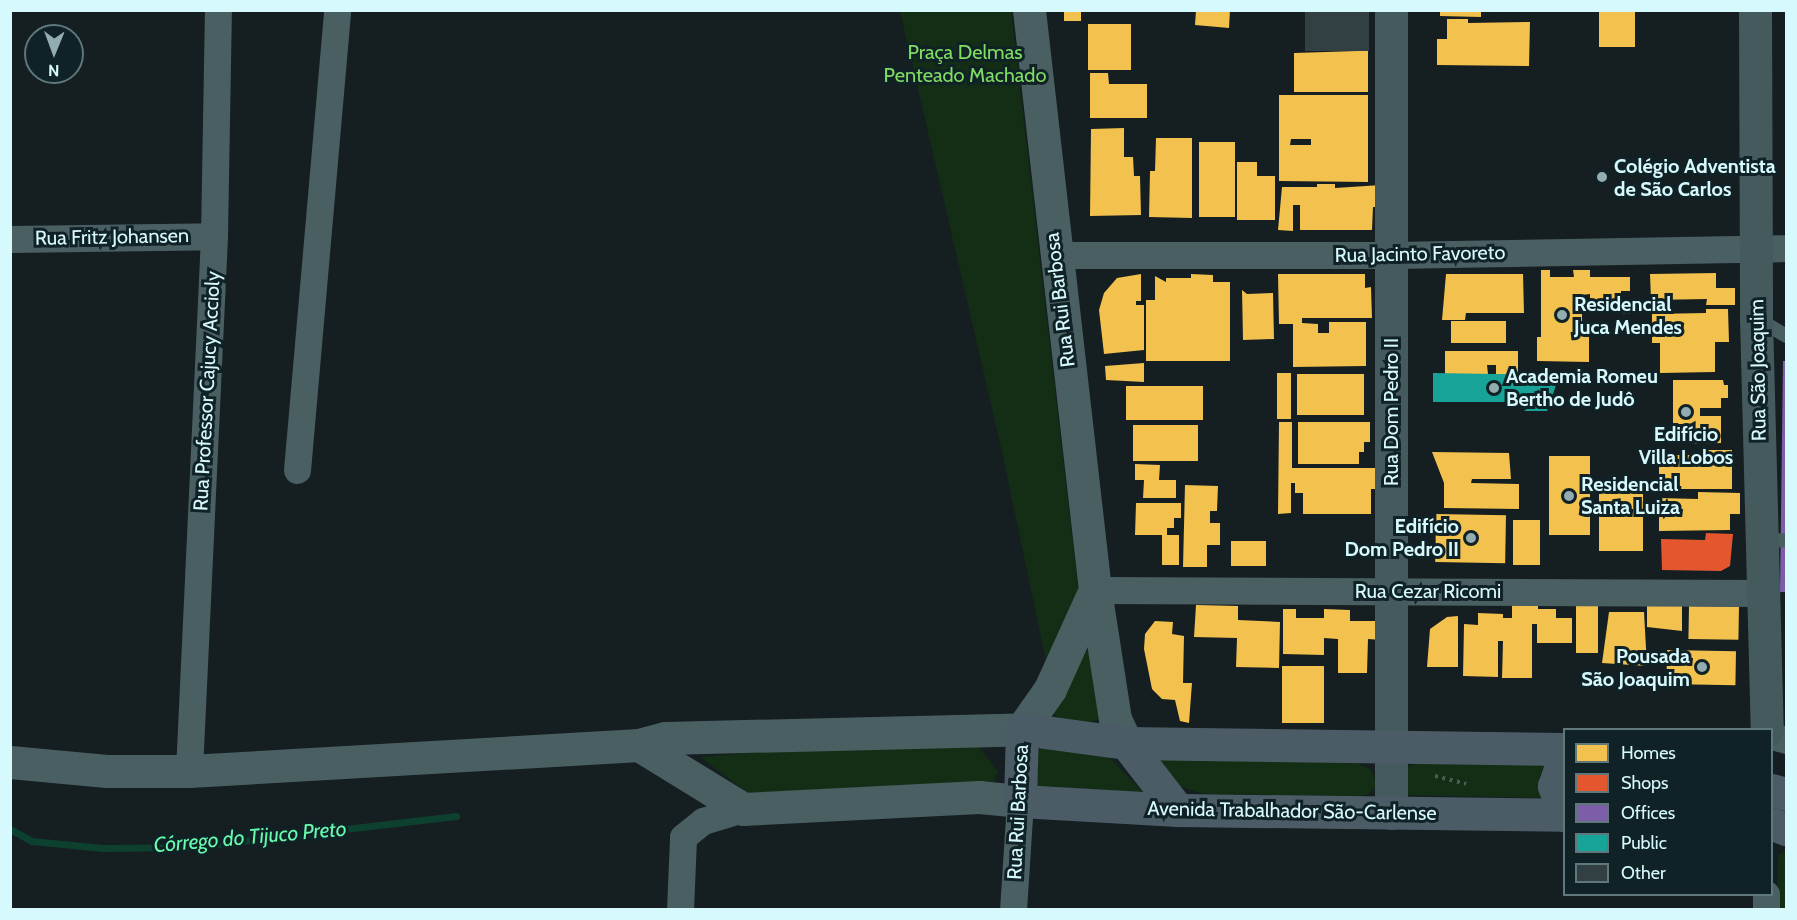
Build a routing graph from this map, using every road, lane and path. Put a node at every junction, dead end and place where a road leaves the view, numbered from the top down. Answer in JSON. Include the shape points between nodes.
{"nodes":[{"id":1,"x":218,"y":10,"type":"edge"},
{"id":2,"x":337,"y":10,"type":"edge"},
{"id":3,"x":1029,"y":10,"type":"edge"},
{"id":4,"x":1391,"y":10,"type":"edge"},
{"id":5,"x":1755,"y":10,"type":"edge"},
{"id":6,"x":214,"y":236,"type":"junction"},
{"id":7,"x":10,"y":239,"type":"edge"},
{"id":8,"x":1772,"y":248,"type":"edge"},
{"id":9,"x":1054,"y":255,"type":"junction"},
{"id":10,"x":1392,"y":255,"type":"junction"},
{"id":11,"x":1756,"y":318,"type":"junction"},
{"id":12,"x":1786,"y":336,"type":"edge"},
{"id":13,"x":297,"y":470,"type":"dead end"},
{"id":14,"x":1774,"y":541,"type":"edge"},
{"id":15,"x":1095,"y":590,"type":"junction"},
{"id":16,"x":1390,"y":590,"type":"junction"},
{"id":17,"x":1762,"y":594,"type":"junction"},
{"id":18,"x":1767,"y":728,"type":"edge"},
{"id":19,"x":1022,"y":729,"type":"junction"},
{"id":20,"x":1126,"y":743,"type":"junction"},
{"id":21,"x":639,"y":745,"type":"junction"},
{"id":22,"x":1390,"y":749,"type":"junction"},
{"id":23,"x":1563,"y":749,"type":"edge"},
{"id":24,"x":1563,"y":760,"type":"edge"},
{"id":25,"x":10,"y":762,"type":"edge"},
{"id":26,"x":189,"y":771,"type":"junction"},
{"id":27,"x":1429,"y":773,"type":"dead end"},
{"id":28,"x":1477,"y":784,"type":"dead end"},
{"id":29,"x":1020,"y":801,"type":"junction"},
{"id":30,"x":743,"y":809,"type":"junction"},
{"id":31,"x":1178,"y":810,"type":"junction"},
{"id":32,"x":1563,"y":812,"type":"edge"},
{"id":33,"x":1390,"y":813,"type":"junction"},
{"id":34,"x":1563,"y":815,"type":"edge"},
{"id":35,"x":680,"y":909,"type":"edge"},
{"id":36,"x":1013,"y":909,"type":"edge"}],
"edges":[{"from":1,"to":6,"type":"street","name":"Rua Professor Cajucy Accioly"},
{"from":2,"to":13,"type":"street"},
{"from":3,"to":9,"type":"street","name":"Rua Rui Barbosa"},
{"from":4,"to":10,"type":"main road","name":"Rua Dom Pedro II"},
{"from":5,"to":8,"type":"main road","name":"Rua São Joaquim"},
{"from":6,"to":7,"type":"street","name":"Rua Fritz Johansen"},
{"from":6,"to":26,"type":"street","name":"Rua Professor Cajucy Accioly"},
{"from":8,"to":10,"type":"street","name":"Rua Jacinto Favoreto"},
{"from":8,"to":11,"type":"main road","name":"Rua São Joaquim"},
{"from":9,"to":10,"type":"street","name":"Rua Jacinto Favoreto"},
{"from":9,"to":15,"type":"street","name":"Rua Rui Barbosa"},
{"from":10,"to":16,"type":"main road","name":"Rua Dom Pedro II"},
{"from":11,"to":12,"type":"lane"},
{"from":11,"to":14,"type":"main road","name":"Rua São Joaquim"},
{"from":14,"to":17,"type":"main road","name":"Rua São Joaquim"},
{"from":15,"to":16,"type":"street","name":"Rua Cezar Ricomi"},
{"from":15,"to":19,"type":"street","name":"Rua Rui Barbosa","via":[[1050,689]]},
{"from":15,"to":20,"type":"street","name":"Rua Rui Barbosa","via":[[1115,719]]},
{"from":16,"to":17,"type":"street","name":"Rua Cezar Ricomi"},
{"from":16,"to":22,"type":"main road","name":"Rua Dom Pedro II"},
{"from":17,"to":18,"type":"main road","name":"Rua São Joaquim"},
{"from":19,"to":20,"type":"main road"},
{"from":19,"to":21,"type":"street","via":[[665,738]]},
{"from":19,"to":29,"type":"main road","name":"Rua Rui Barbosa"},
{"from":20,"to":22,"type":"main road"},
{"from":20,"to":31,"type":"main road"},
{"from":21,"to":26,"type":"street"},
{"from":21,"to":30,"type":"street"},
{"from":22,"to":23,"type":"main road"},
{"from":22,"to":33,"type":"main road","name":"Rua Dom Pedro II"},
{"from":24,"to":32,"type":"main road","via":[[1554,786]]},
{"from":25,"to":26,"type":"street","via":[[107,771]]},
{"from":27,"to":28,"type":"path","via":[[1455,783]]},
{"from":29,"to":30,"type":"street","via":[[979,797]]},
{"from":29,"to":31,"type":"main road","name":"Avenida Trabalhador São-Carlense"},
{"from":29,"to":36,"type":"street","name":"Rua Rui Barbosa"},
{"from":30,"to":35,"type":"street","via":[[702,821],[683,837]]},
{"from":31,"to":33,"type":"main road","name":"Avenida Trabalhador São-Carlense"},
{"from":33,"to":34,"type":"main road","name":"Avenida Trabalhador São-Carlense"}]}
